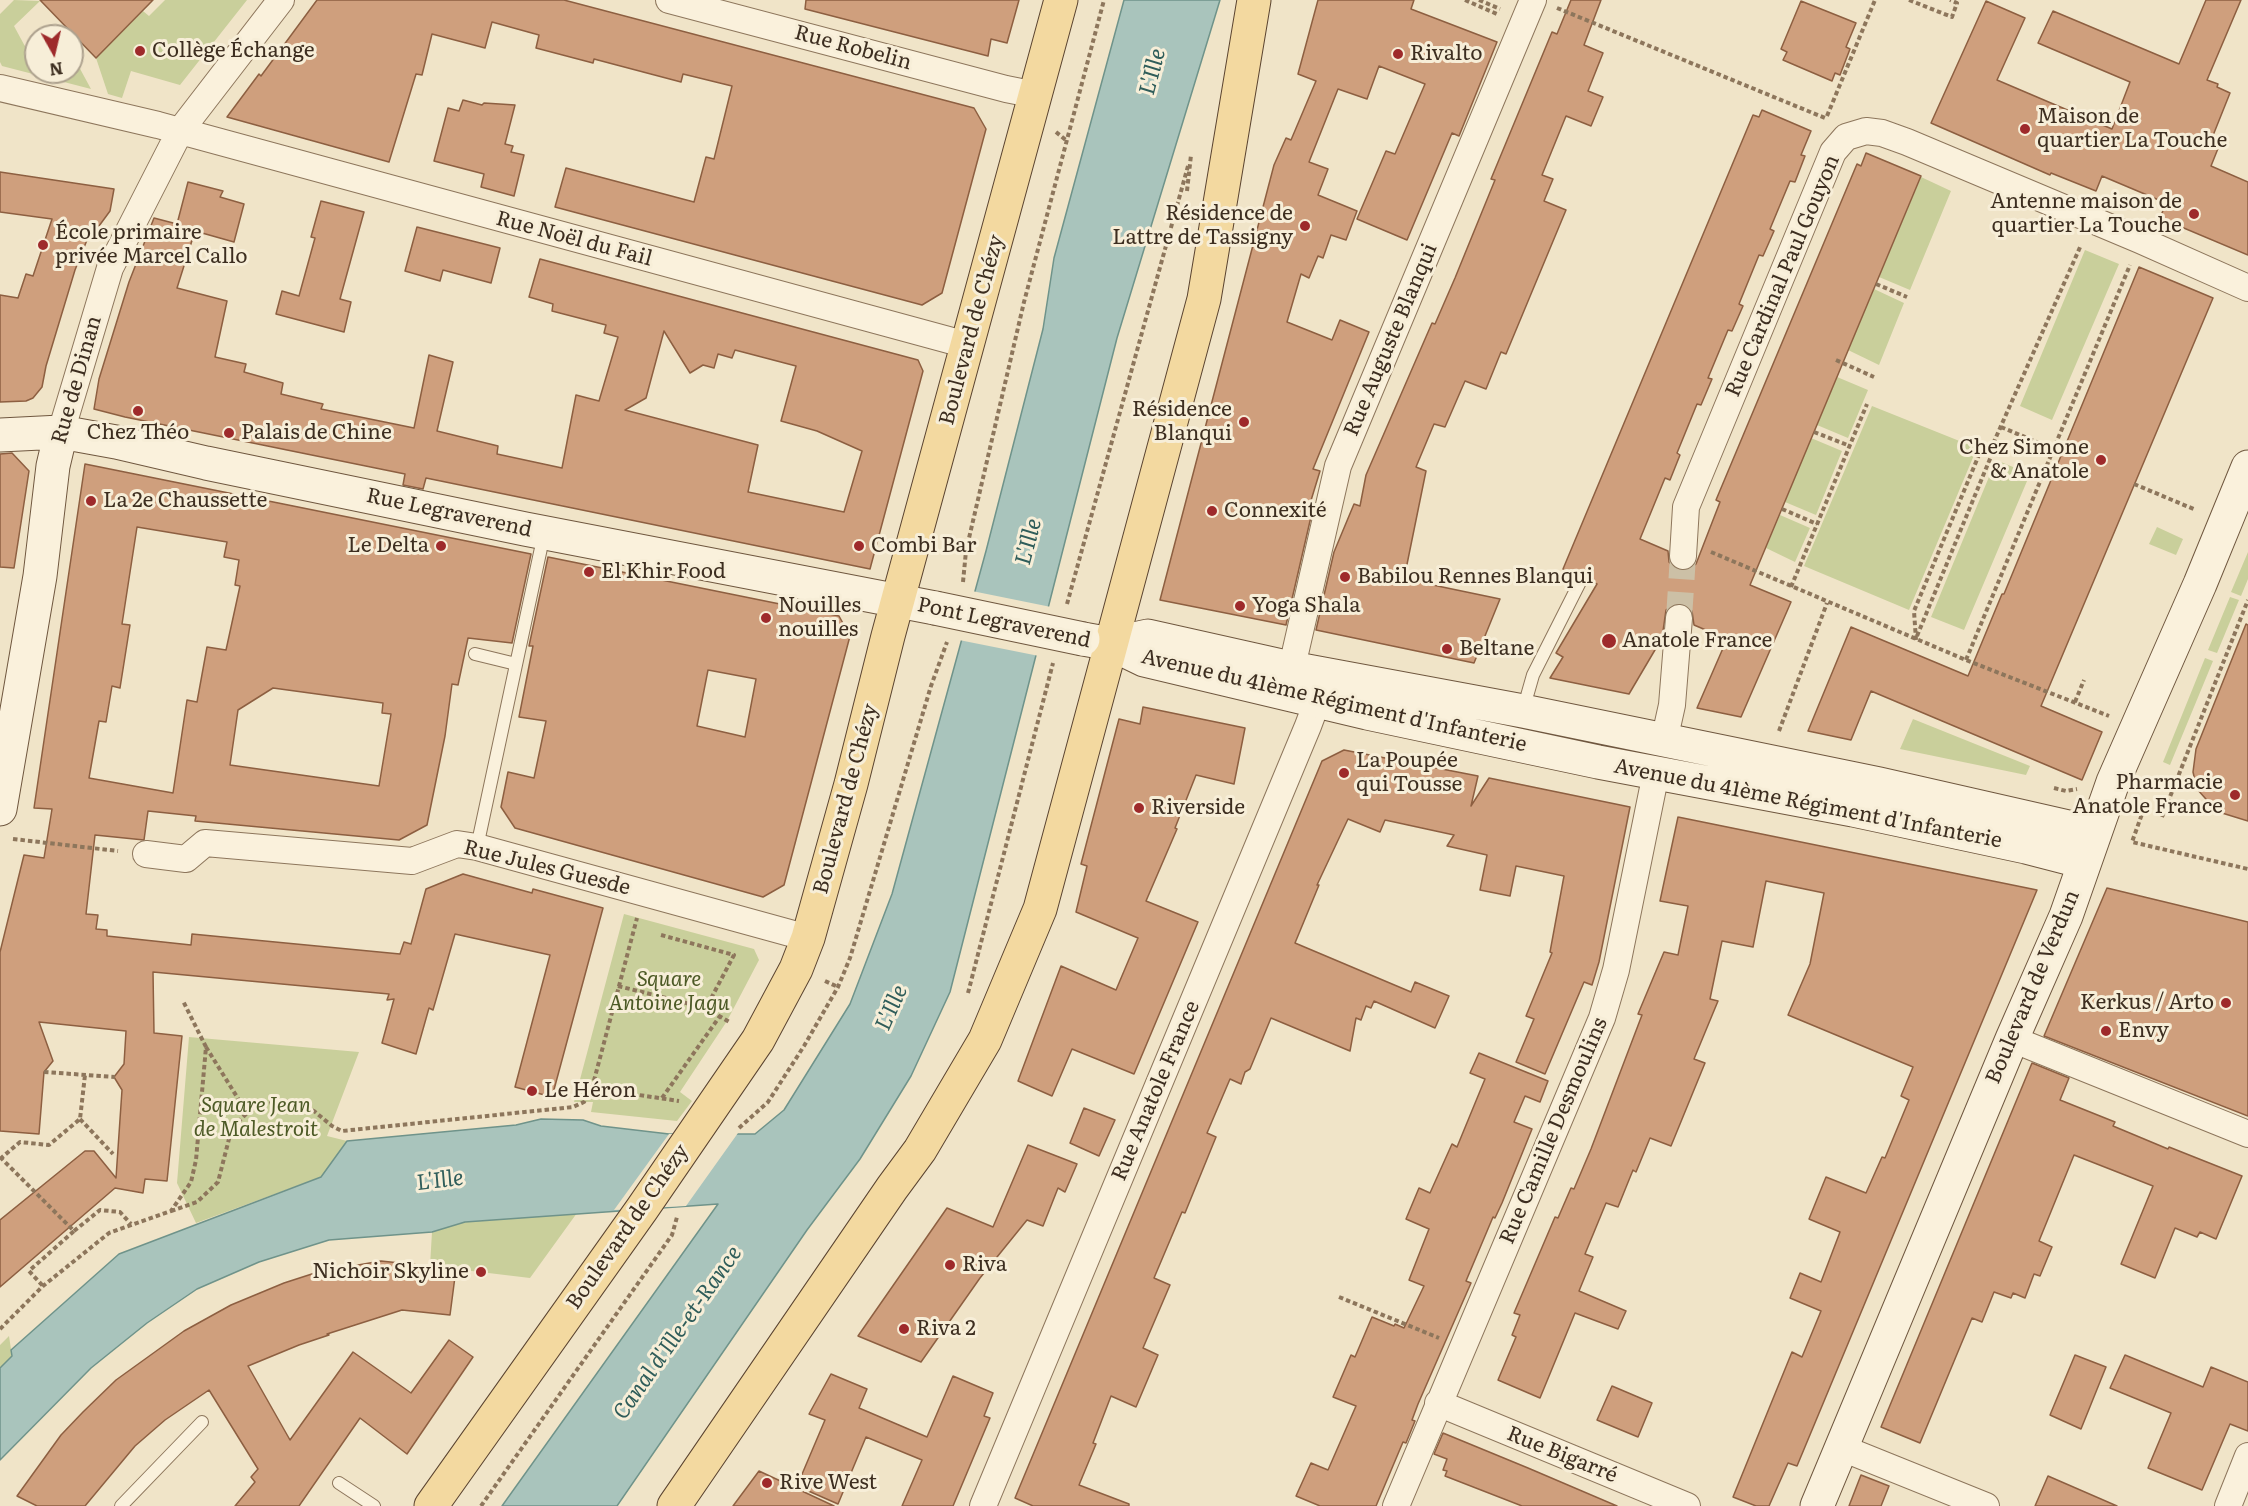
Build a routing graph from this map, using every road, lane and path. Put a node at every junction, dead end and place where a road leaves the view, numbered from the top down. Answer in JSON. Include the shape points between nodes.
{"nodes":[{"id":1,"x":281,"y":0,"type":"edge"},
{"id":2,"x":669,"y":0,"type":"edge"},
{"id":3,"x":1061,"y":0,"type":"edge"},
{"id":4,"x":1104,"y":0,"type":"edge"},
{"id":5,"x":1254,"y":0,"type":"edge"},
{"id":6,"x":1465,"y":0,"type":"edge"},
{"id":7,"x":1479,"y":0,"type":"edge"},
{"id":8,"x":1875,"y":0,"type":"edge"},
{"id":9,"x":1909,"y":0,"type":"edge"},
{"id":10,"x":1950,"y":0,"type":"edge"},
{"id":11,"x":1541,"y":2,"type":"edge"},
{"id":12,"x":0,"y":88,"type":"edge"},
{"id":13,"x":1036,"y":94,"type":"junction"},
{"id":14,"x":1826,"y":119,"type":"junction"},
{"id":15,"x":180,"y":131,"type":"junction"},
{"id":16,"x":1846,"y":136,"type":"junction"},
{"id":17,"x":1191,"y":155,"type":"dead end"},
{"id":18,"x":2092,"y":220,"type":"junction"},
{"id":19,"x":2140,"y":240,"type":"junction"},
{"id":20,"x":1876,"y":284,"type":"dead end"},
{"id":21,"x":2248,"y":288,"type":"edge"},
{"id":22,"x":1906,"y":297,"type":"dead end"},
{"id":23,"x":967,"y":345,"type":"junction"},
{"id":24,"x":1836,"y":360,"type":"dead end"},
{"id":25,"x":1874,"y":377,"type":"dead end"},
{"id":26,"x":1867,"y":404,"type":"dead end"},
{"id":27,"x":2001,"y":427,"type":"junction"},
{"id":28,"x":61,"y":432,"type":"junction"},
{"id":29,"x":1814,"y":432,"type":"dead end"},
{"id":30,"x":0,"y":435,"type":"edge"},
{"id":31,"x":1994,"y":444,"type":"junction"},
{"id":32,"x":1850,"y":446,"type":"junction"},
{"id":33,"x":2053,"y":449,"type":"junction"},
{"id":34,"x":2062,"y":453,"type":"dead end"},
{"id":35,"x":2248,"y":467,"type":"edge"},
{"id":36,"x":2134,"y":484,"type":"dead end"},
{"id":37,"x":1782,"y":509,"type":"dead end"},
{"id":38,"x":2198,"y":511,"type":"dead end"},
{"id":39,"x":1817,"y":524,"type":"junction"},
{"id":40,"x":544,"y":532,"type":"junction"},
{"id":41,"x":1683,"y":548,"type":"joint"},
{"id":42,"x":1582,"y":578,"type":"dead end"},
{"id":43,"x":1791,"y":587,"type":"junction"},
{"id":44,"x":962,"y":590,"type":"dead end"},
{"id":45,"x":2248,"y":600,"type":"edge"},
{"id":46,"x":898,"y":601,"type":"junction"},
{"id":47,"x":1827,"y":603,"type":"junction"},
{"id":48,"x":1066,"y":610,"type":"dead end"},
{"id":49,"x":1679,"y":618,"type":"tunnel mouth"},
{"id":50,"x":948,"y":638,"type":"dead end"},
{"id":51,"x":1916,"y":640,"type":"junction"},
{"id":52,"x":1097,"y":642,"type":"junction"},
{"id":53,"x":475,"y":654,"type":"dead end"},
{"id":54,"x":1053,"y":659,"type":"dead end"},
{"id":55,"x":1966,"y":660,"type":"junction"},
{"id":56,"x":516,"y":664,"type":"junction"},
{"id":57,"x":1288,"y":680,"type":"junction"},
{"id":58,"x":2084,"y":680,"type":"dead end"},
{"id":59,"x":1322,"y":688,"type":"junction"},
{"id":60,"x":2075,"y":702,"type":"junction"},
{"id":61,"x":1523,"y":711,"type":"junction"},
{"id":62,"x":2109,"y":716,"type":"dead end"},
{"id":63,"x":1790,"y":735,"type":"dead end"},
{"id":64,"x":1660,"y":757,"type":"junction"},
{"id":65,"x":2043,"y":786,"type":"dead end"},
{"id":66,"x":2107,"y":799,"type":"junction"},
{"id":67,"x":2162,"y":817,"type":"dead end"},
{"id":68,"x":6,"y":824,"type":"edge"},
{"id":69,"x":2132,"y":842,"type":"dead end"},
{"id":70,"x":477,"y":847,"type":"junction"},
{"id":71,"x":2089,"y":848,"type":"junction"},
{"id":72,"x":146,"y":854,"type":"joint"},
{"id":73,"x":2248,"y":869,"type":"edge"},
{"id":74,"x":645,"y":892,"type":"junction"},
{"id":75,"x":661,"y":935,"type":"dead end"},
{"id":76,"x":808,"y":938,"type":"junction"},
{"id":77,"x":618,"y":986,"type":"junction"},
{"id":78,"x":183,"y":1001,"type":"dead end"},
{"id":79,"x":965,"y":1004,"type":"dead end"},
{"id":80,"x":706,"y":1008,"type":"junction"},
{"id":81,"x":720,"y":1016,"type":"junction"},
{"id":82,"x":2012,"y":1039,"type":"junction"},
{"id":83,"x":758,"y":1040,"type":"junction"},
{"id":84,"x":206,"y":1047,"type":"junction"},
{"id":85,"x":44,"y":1072,"type":"dead end"},
{"id":86,"x":85,"y":1075,"type":"junction"},
{"id":87,"x":115,"y":1077,"type":"dead end"},
{"id":88,"x":592,"y":1088,"type":"junction"},
{"id":89,"x":662,"y":1098,"type":"junction"},
{"id":90,"x":681,"y":1101,"type":"dead end"},
{"id":91,"x":247,"y":1113,"type":"junction"},
{"id":92,"x":80,"y":1119,"type":"junction"},
{"id":93,"x":732,"y":1134,"type":"dead end"},
{"id":94,"x":2248,"y":1134,"type":"edge"},
{"id":95,"x":113,"y":1154,"type":"dead end"},
{"id":96,"x":0,"y":1158,"type":"edge"},
{"id":97,"x":171,"y":1211,"type":"junction"},
{"id":98,"x":678,"y":1216,"type":"dead end"},
{"id":99,"x":131,"y":1224,"type":"junction"},
{"id":100,"x":74,"y":1231,"type":"junction"},
{"id":101,"x":43,"y":1286,"type":"junction"},
{"id":102,"x":1338,"y":1297,"type":"dead end"},
{"id":103,"x":0,"y":1329,"type":"edge"},
{"id":104,"x":1462,"y":1347,"type":"junction"},
{"id":105,"x":1438,"y":1403,"type":"junction"},
{"id":106,"x":202,"y":1422,"type":"dead end"},
{"id":107,"x":1842,"y":1448,"type":"junction"},
{"id":108,"x":2248,"y":1456,"type":"edge"},
{"id":109,"x":339,"y":1483,"type":"dead end"},
{"id":110,"x":121,"y":1506,"type":"edge"},
{"id":111,"x":374,"y":1506,"type":"edge"},
{"id":112,"x":430,"y":1506,"type":"edge"},
{"id":113,"x":481,"y":1506,"type":"edge"},
{"id":114,"x":674,"y":1506,"type":"edge"},
{"id":115,"x":983,"y":1506,"type":"edge"},
{"id":116,"x":1396,"y":1506,"type":"edge"},
{"id":117,"x":1687,"y":1506,"type":"edge"},
{"id":118,"x":1817,"y":1506,"type":"edge"},
{"id":119,"x":1986,"y":1506,"type":"edge"},
{"id":120,"x":2228,"y":1506,"type":"edge"}],
"edges":[{"from":1,"to":15,"type":"street","name":"Rue de Dinan"},
{"from":2,"to":13,"type":"street","name":"Rue Robelin"},
{"from":3,"to":13,"type":"main road","name":"Boulevard de Chézy"},
{"from":4,"to":44,"type":"path","via":[[1013,348],[966,551]]},
{"from":5,"to":52,"type":"main road","via":[[1204,298]]},
{"from":6,"to":7,"type":"path","via":[[1505,14]]},
{"from":8,"to":14,"type":"path"},
{"from":9,"to":10,"type":"path","via":[[1952,17],[1957,3]]},
{"from":11,"to":14,"type":"path"},
{"from":11,"to":57,"type":"street","name":"Rue Auguste Blanqui","via":[[1338,466]]},
{"from":12,"to":15,"type":"street","name":"Rue Noël du Fail"},
{"from":13,"to":23,"type":"main road","name":"Boulevard de Chézy"},
{"from":14,"to":16,"type":"path"},
{"from":15,"to":23,"type":"street","name":"Rue Noël du Fail"},
{"from":15,"to":28,"type":"street","name":"Rue de Dinan","via":[[110,268]]},
{"from":16,"to":18,"type":"street","name":"Rue Cardinal Paul Gouyon","via":[[1866,131],[1907,142]]},
{"from":16,"to":41,"type":"street","name":"Rue Cardinal Paul Gouyon","via":[[1833,152],[1686,507]]},
{"from":17,"to":48,"type":"path"},
{"from":18,"to":19,"type":"street","name":"Rue Cardinal Paul Gouyon"},
{"from":18,"to":27,"type":"path"},
{"from":19,"to":21,"type":"street","name":"Rue Cardinal Paul Gouyon"},
{"from":19,"to":33,"type":"path"},
{"from":20,"to":22,"type":"path"},
{"from":23,"to":46,"type":"main road","name":"Boulevard de Chézy"},
{"from":24,"to":25,"type":"path"},
{"from":26,"to":32,"type":"path"},
{"from":27,"to":31,"type":"path"},
{"from":27,"to":33,"type":"path"},
{"from":28,"to":30,"type":"main road","name":"Rue Legraverend"},
{"from":28,"to":40,"type":"main road","name":"Rue Legraverend"},
{"from":28,"to":68,"type":"main road","name":"Rue de Dinan","via":[[53,466]]},
{"from":29,"to":32,"type":"path"},
{"from":31,"to":51,"type":"path"},
{"from":31,"to":51,"type":"path","via":[[1981,450],[1914,612]]},
{"from":32,"to":39,"type":"path"},
{"from":33,"to":34,"type":"path"},
{"from":33,"to":55,"type":"path"},
{"from":35,"to":66,"type":"main road","name":"Boulevard de Verdun"},
{"from":36,"to":38,"type":"path"},
{"from":37,"to":39,"type":"path"},
{"from":39,"to":43,"type":"path"},
{"from":40,"to":46,"type":"main road","name":"Rue Legraverend"},
{"from":40,"to":56,"type":"lane"},
{"from":41,"to":43,"type":"path"},
{"from":42,"to":61,"type":"lane","via":[[1533,675]]},
{"from":43,"to":47,"type":"path"},
{"from":45,"to":67,"type":"path"},
{"from":46,"to":52,"type":"main road","name":"Pont Legraverend","bridge":true},
{"from":46,"to":76,"type":"main road","name":"Boulevard de Chézy"},
{"from":47,"to":51,"type":"path"},
{"from":47,"to":63,"type":"path","via":[[1778,733]]},
{"from":49,"to":64,"type":"street","via":[[1672,705]]},
{"from":50,"to":93,"type":"path","via":[[838,987],[768,1102]]},
{"from":51,"to":55,"type":"path"},
{"from":52,"to":57,"type":"main road","name":"Avenue du 41ème Régiment d'Infanterie","via":[[1144,660]]},
{"from":52,"to":114,"type":"main road","via":[[1040,909],[985,1040],[920,1150]]},
{"from":53,"to":56,"type":"lane"},
{"from":54,"to":79,"type":"path"},
{"from":55,"to":60,"type":"path"},
{"from":56,"to":70,"type":"lane"},
{"from":57,"to":59,"type":"main road","name":"Avenue du 41ème Régiment d'Infanterie"},
{"from":58,"to":60,"type":"path"},
{"from":59,"to":61,"type":"main road","name":"Avenue du 41ème Régiment d'Infanterie"},
{"from":59,"to":64,"type":"main road","name":"Avenue du 41ème Régiment d'Infanterie"},
{"from":59,"to":115,"type":"street","name":"Rue Anatole France"},
{"from":60,"to":62,"type":"path"},
{"from":61,"to":64,"type":"main road","name":"Avenue du 41ème Régiment d'Infanterie"},
{"from":64,"to":71,"type":"main road","name":"Avenue du 41ème Régiment d'Infanterie","via":[[1879,784]]},
{"from":64,"to":104,"type":"street","name":"Rue Camille Desmoulins","via":[[1616,970],[1602,1018]]},
{"from":65,"to":66,"type":"path","via":[[2066,791],[2082,789]]},
{"from":66,"to":71,"type":"main road","name":"Boulevard de Verdun"},
{"from":68,"to":72,"type":"path"},
{"from":69,"to":73,"type":"path"},
{"from":70,"to":72,"type":"street","name":"Rue Jules Guesde","via":[[457,844],[412,861],[205,843],[186,859]]},
{"from":70,"to":74,"type":"street","name":"Rue Jules Guesde"},
{"from":71,"to":82,"type":"main road","name":"Boulevard de Verdun","via":[[2066,916]]},
{"from":74,"to":76,"type":"street","name":"Rue Jules Guesde"},
{"from":74,"to":77,"type":"path"},
{"from":75,"to":80,"type":"path","via":[[734,955]]},
{"from":76,"to":83,"type":"main road","name":"Boulevard de Chézy"},
{"from":77,"to":80,"type":"path"},
{"from":77,"to":88,"type":"path"},
{"from":78,"to":84,"type":"path"},
{"from":80,"to":81,"type":"path"},
{"from":81,"to":83,"type":"path"},
{"from":81,"to":89,"type":"path"},
{"from":82,"to":94,"type":"street"},
{"from":82,"to":107,"type":"main road","name":"Boulevard de Verdun"},
{"from":83,"to":112,"type":"main road","name":"Boulevard de Chézy"},
{"from":84,"to":91,"type":"path"},
{"from":84,"to":97,"type":"path","via":[[194,1171]]},
{"from":85,"to":86,"type":"path"},
{"from":86,"to":87,"type":"path"},
{"from":86,"to":92,"type":"path"},
{"from":88,"to":89,"type":"path"},
{"from":88,"to":91,"type":"path","via":[[584,1102],[573,1107],[357,1131],[342,1131],[293,1102],[279,1101]]},
{"from":89,"to":90,"type":"path"},
{"from":91,"to":97,"type":"path","via":[[230,1135],[218,1182],[197,1202]]},
{"from":92,"to":95,"type":"path"},
{"from":92,"to":96,"type":"path","via":[[49,1145],[20,1142]]},
{"from":96,"to":100,"type":"path"},
{"from":97,"to":99,"type":"path"},
{"from":98,"to":113,"type":"path","via":[[672,1235]]},
{"from":99,"to":100,"type":"path","via":[[120,1212],[100,1210]]},
{"from":99,"to":101,"type":"path","via":[[109,1233]]},
{"from":100,"to":101,"type":"path","via":[[29,1271]]},
{"from":101,"to":103,"type":"path"},
{"from":102,"to":104,"type":"path"},
{"from":104,"to":105,"type":"street","name":"Rue Camille Desmoulins"},
{"from":105,"to":116,"type":"street","name":"Rue Camille Desmoulins"},
{"from":105,"to":117,"type":"street","name":"Rue Bigarré"},
{"from":106,"to":110,"type":"lane"},
{"from":107,"to":118,"type":"main road","name":"Boulevard de Verdun"},
{"from":107,"to":119,"type":"street"},
{"from":108,"to":120,"type":"street"},
{"from":109,"to":111,"type":"lane"}]}
